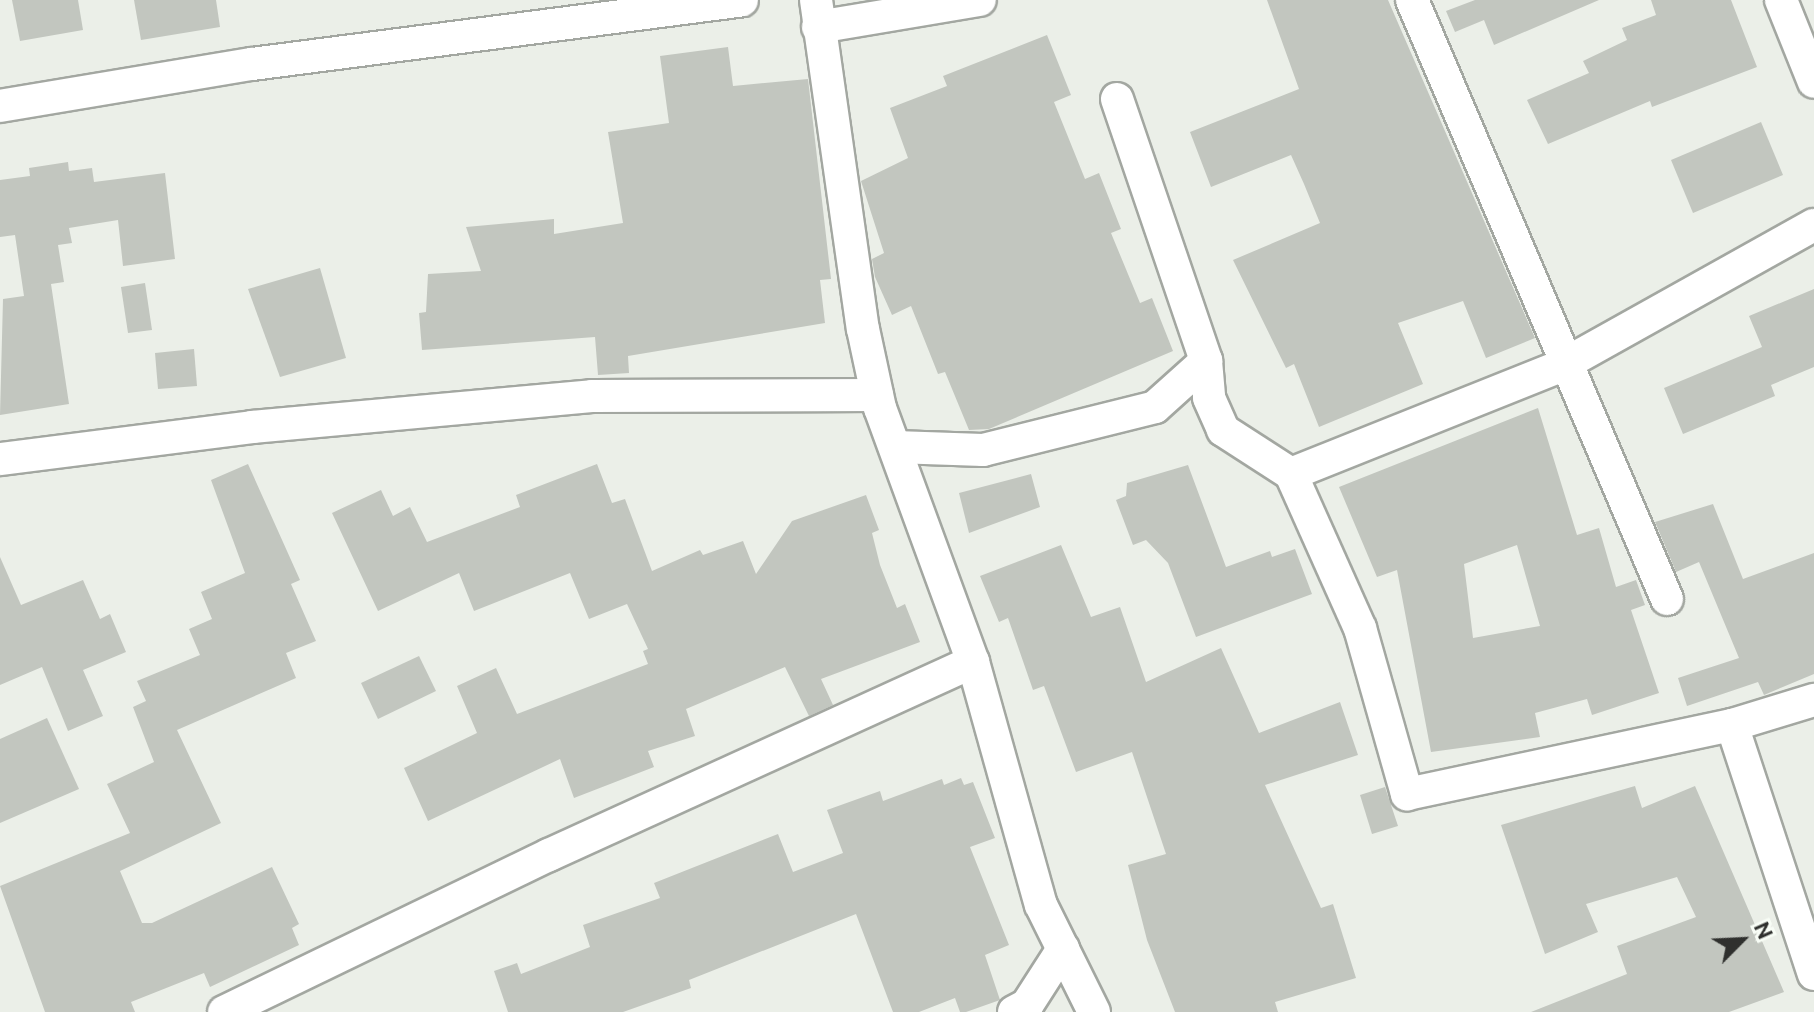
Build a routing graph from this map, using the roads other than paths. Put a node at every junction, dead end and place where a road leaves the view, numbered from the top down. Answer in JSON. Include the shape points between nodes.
{"nodes":[{"id":1,"x":742,"y":0,"type":"edge"},
{"id":2,"x":980,"y":0,"type":"edge"},
{"id":3,"x":1412,"y":0,"type":"edge"},
{"id":4,"x":1781,"y":0,"type":"edge"},
{"id":5,"x":817,"y":14,"type":"edge"},
{"id":6,"x":1814,"y":82,"type":"edge"},
{"id":7,"x":1117,"y":99,"type":"dead end"},
{"id":8,"x":0,"y":106,"type":"edge"},
{"id":9,"x":1814,"y":225,"type":"edge"},
{"id":10,"x":1206,"y":361,"type":"junction"},
{"id":11,"x":1563,"y":365,"type":"junction"},
{"id":12,"x":877,"y":395,"type":"junction"},
{"id":13,"x":895,"y":447,"type":"junction"},
{"id":14,"x":0,"y":459,"type":"edge"},
{"id":15,"x":1291,"y":474,"type":"junction"},
{"id":16,"x":1667,"y":599,"type":"dead end"},
{"id":17,"x":973,"y":662,"type":"junction"},
{"id":18,"x":1814,"y":700,"type":"edge"},
{"id":19,"x":1732,"y":725,"type":"junction"},
{"id":20,"x":1063,"y":949,"type":"junction"},
{"id":21,"x":1814,"y":974,"type":"edge"},
{"id":22,"x":1027,"y":1010,"type":"edge"},
{"id":23,"x":224,"y":1012,"type":"edge"},
{"id":24,"x":1094,"y":1012,"type":"edge"}],
"edges":[{"from":1,"to":8,"type":"street","via":[[252,64]]},
{"from":2,"to":5,"type":"street"},
{"from":3,"to":11,"type":"street"},
{"from":4,"to":6,"type":"street"},
{"from":5,"to":12,"type":"street"},
{"from":7,"to":10,"type":"street"},
{"from":9,"to":11,"type":"street"},
{"from":10,"to":13,"type":"street","via":[[1155,407],[983,450]]},
{"from":10,"to":15,"type":"street","via":[[1209,398],[1223,430]]},
{"from":11,"to":15,"type":"street"},
{"from":11,"to":16,"type":"street"},
{"from":12,"to":13,"type":"street"},
{"from":12,"to":14,"type":"street","via":[[592,396],[252,427]]},
{"from":13,"to":17,"type":"street"},
{"from":15,"to":19,"type":"street","via":[[1360,628],[1407,794]]},
{"from":17,"to":20,"type":"street","via":[[1041,905]]},
{"from":17,"to":23,"type":"street","via":[[549,855]]},
{"from":18,"to":19,"type":"street"},
{"from":19,"to":21,"type":"street"},
{"from":20,"to":22,"type":"street"},
{"from":20,"to":24,"type":"street"}]}
